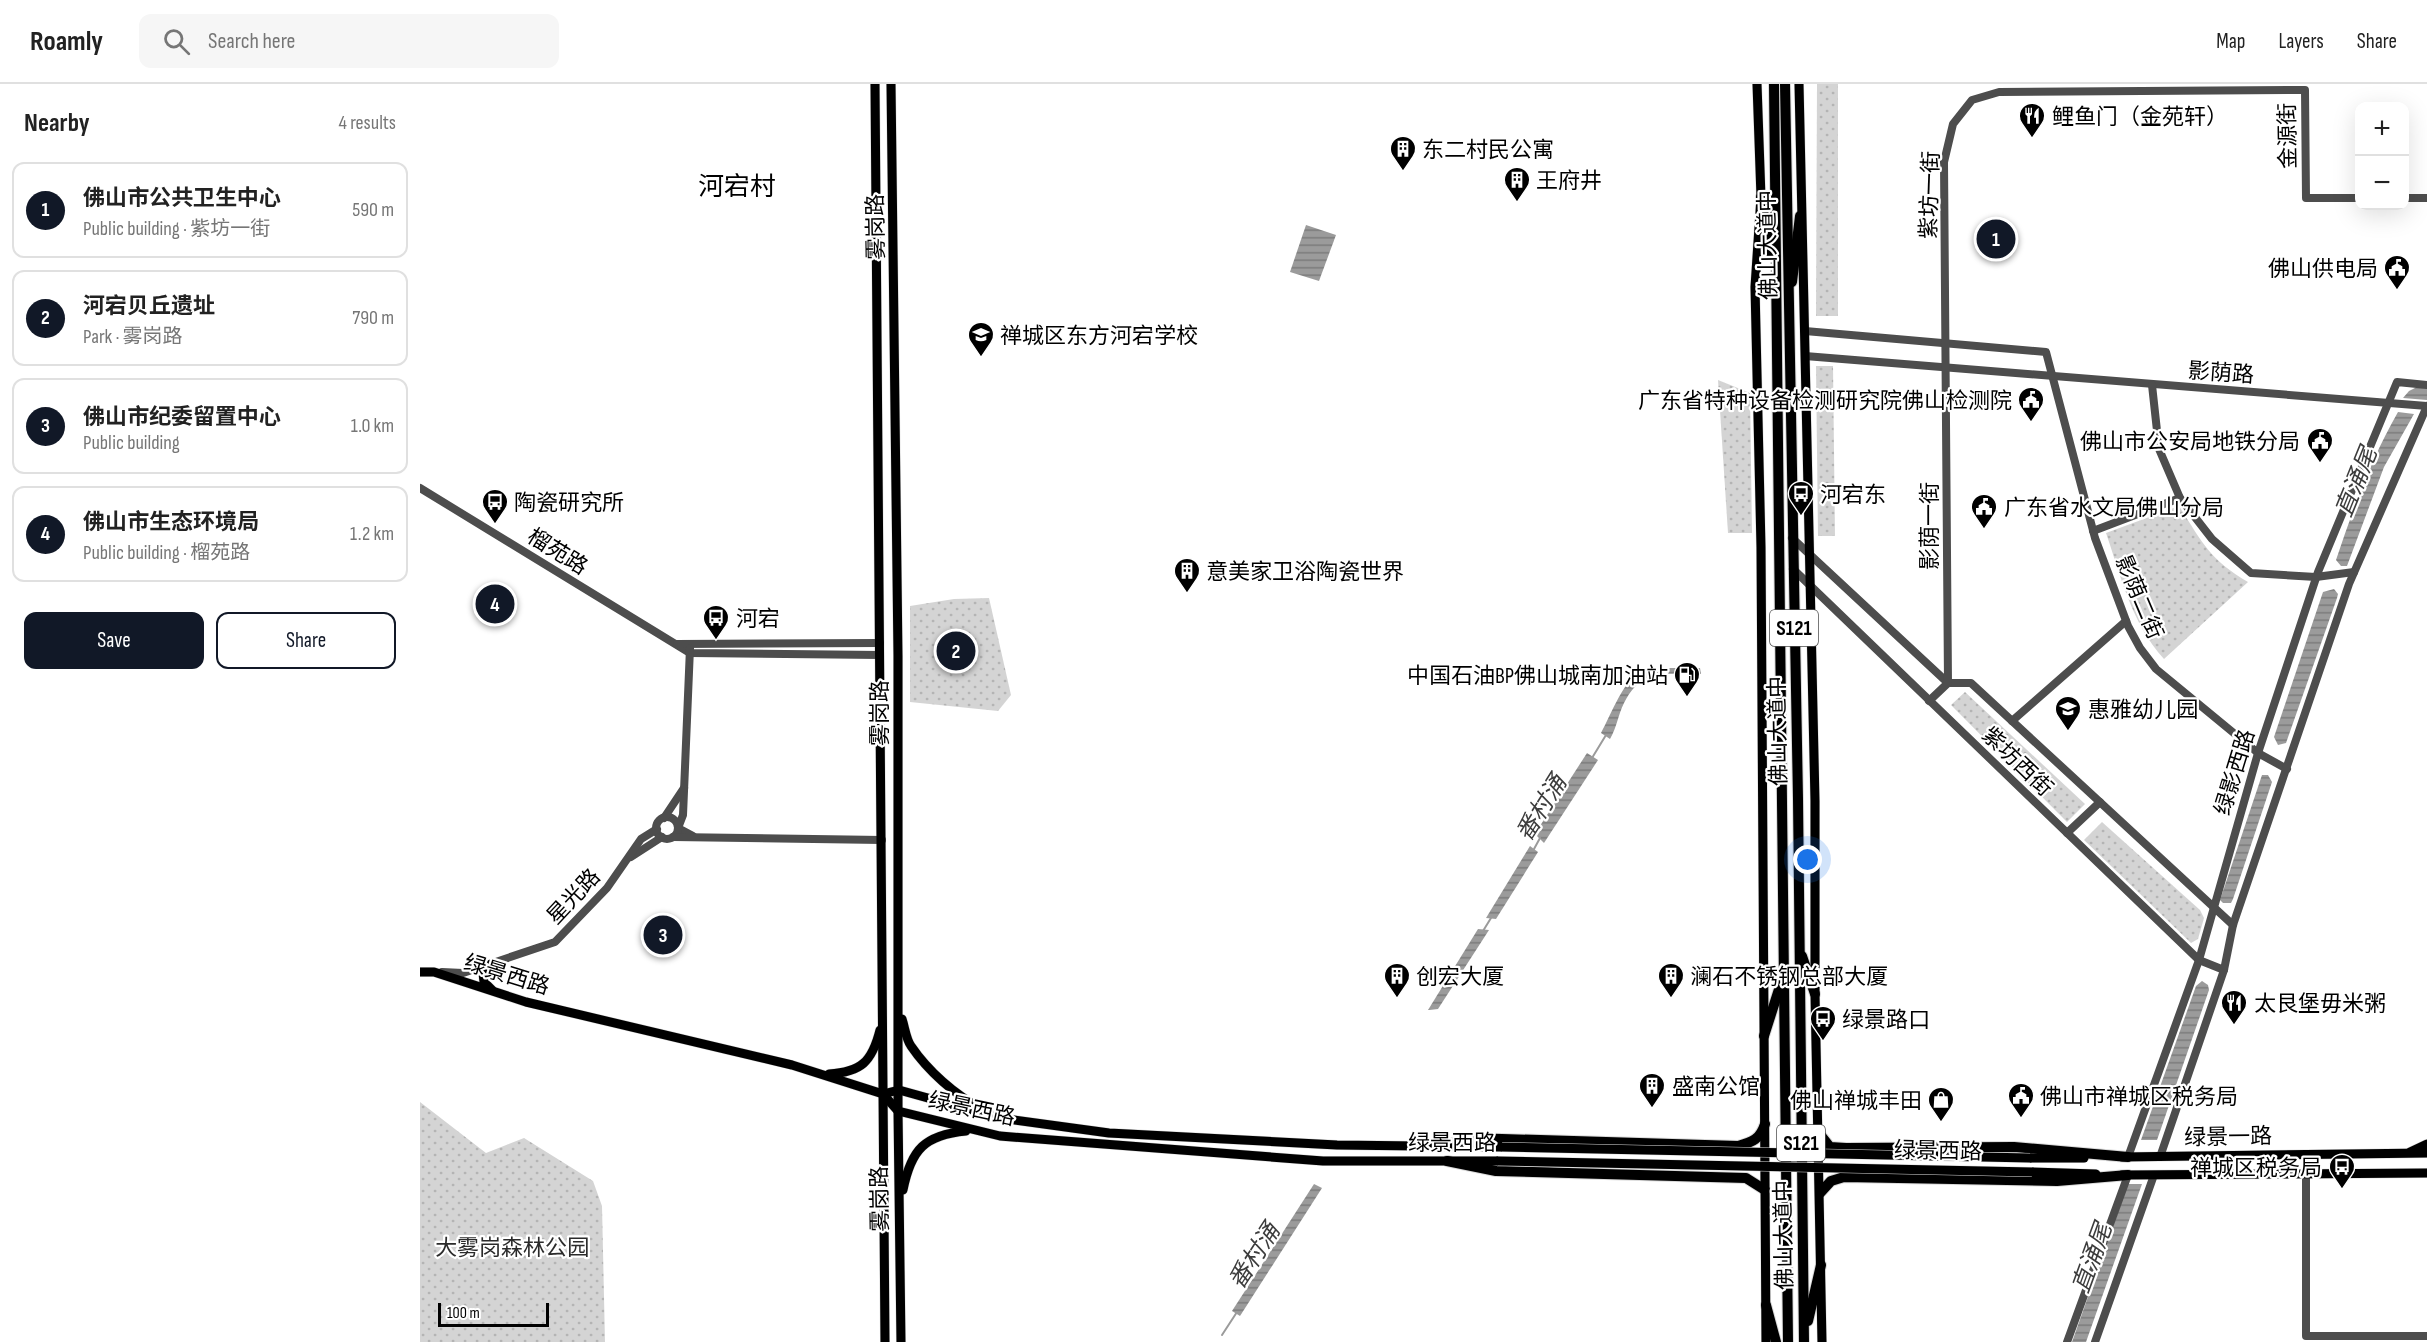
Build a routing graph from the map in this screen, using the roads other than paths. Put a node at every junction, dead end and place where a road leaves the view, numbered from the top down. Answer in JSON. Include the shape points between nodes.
{"nodes":[{"id":1,"x":875,"y":84,"type":"edge"},
{"id":2,"x":891,"y":84,"type":"edge"},
{"id":3,"x":1757,"y":84,"type":"edge"},
{"id":4,"x":1774,"y":84,"type":"edge"},
{"id":5,"x":1785,"y":84,"type":"edge"},
{"id":6,"x":1799,"y":84,"type":"edge"},
{"id":7,"x":2054,"y":87,"type":"edge"},
{"id":8,"x":2201,"y":88,"type":"edge"},
{"id":9,"x":1761,"y":197,"type":"junction"},
{"id":10,"x":2355,"y":198,"type":"edge"},
{"id":11,"x":2409,"y":198,"type":"edge"},
{"id":12,"x":2427,"y":198,"type":"edge"},
{"id":13,"x":1800,"y":216,"type":"junction"},
{"id":14,"x":1775,"y":308,"type":"junction"},
{"id":15,"x":1788,"y":309,"type":"junction"},
{"id":16,"x":1805,"y":331,"type":"junction"},
{"id":17,"x":1946,"y":345,"type":"junction"},
{"id":18,"x":1805,"y":356,"type":"junction"},
{"id":19,"x":1947,"y":369,"type":"junction"},
{"id":20,"x":2052,"y":378,"type":"junction"},
{"id":21,"x":2152,"y":385,"type":"junction"},
{"id":22,"x":2427,"y":385,"type":"edge"},
{"id":23,"x":2388,"y":402,"type":"junction"},
{"id":24,"x":2427,"y":406,"type":"edge"},
{"id":25,"x":420,"y":488,"type":"edge"},
{"id":26,"x":2180,"y":498,"type":"junction"},
{"id":27,"x":2093,"y":531,"type":"junction"},
{"id":28,"x":1792,"y":538,"type":"junction"},
{"id":29,"x":1809,"y":554,"type":"junction"},
{"id":30,"x":1792,"y":568,"type":"junction"},
{"id":31,"x":2354,"y":572,"type":"junction"},
{"id":32,"x":2316,"y":577,"type":"junction"},
{"id":33,"x":1809,"y":585,"type":"junction"},
{"id":34,"x":2126,"y":621,"type":"junction"},
{"id":35,"x":677,"y":644,"type":"junction"},
{"id":36,"x":690,"y":644,"type":"junction"},
{"id":37,"x":880,"y":644,"type":"junction"},
{"id":38,"x":690,"y":653,"type":"junction"},
{"id":39,"x":880,"y":656,"type":"junction"},
{"id":40,"x":1948,"y":683,"type":"junction"},
{"id":41,"x":1929,"y":700,"type":"junction"},
{"id":42,"x":2012,"y":721,"type":"junction"},
{"id":43,"x":2258,"y":753,"type":"junction"},
{"id":44,"x":2287,"y":769,"type":"junction"},
{"id":45,"x":685,"y":787,"type":"junction"},
{"id":46,"x":2100,"y":802,"type":"junction"},
{"id":47,"x":664,"y":818,"type":"junction"},
{"id":48,"x":678,"y":828,"type":"junction"},
{"id":49,"x":657,"y":829,"type":"junction"},
{"id":50,"x":2067,"y":833,"type":"junction"},
{"id":51,"x":693,"y":836,"type":"junction"},
{"id":52,"x":662,"y":837,"type":"junction"},
{"id":53,"x":673,"y":837,"type":"junction"},
{"id":54,"x":882,"y":840,"type":"junction"},
{"id":55,"x":627,"y":860,"type":"junction"},
{"id":56,"x":2215,"y":907,"type":"junction"},
{"id":57,"x":2233,"y":925,"type":"junction"},
{"id":58,"x":1799,"y":947,"type":"junction"},
{"id":59,"x":2199,"y":960,"type":"junction"},
{"id":60,"x":491,"y":964,"type":"junction"},
{"id":61,"x":2224,"y":970,"type":"junction"},
{"id":62,"x":1784,"y":971,"type":"junction"},
{"id":63,"x":420,"y":972,"type":"edge"},
{"id":64,"x":434,"y":972,"type":"junction"},
{"id":65,"x":494,"y":991,"type":"junction"},
{"id":66,"x":1815,"y":994,"type":"junction"},
{"id":67,"x":899,"y":1011,"type":"junction"},
{"id":68,"x":883,"y":1019,"type":"junction"},
{"id":69,"x":1764,"y":1036,"type":"junction"},
{"id":70,"x":824,"y":1075,"type":"junction"},
{"id":71,"x":899,"y":1090,"type":"junction"},
{"id":72,"x":883,"y":1094,"type":"junction"},
{"id":73,"x":898,"y":1112,"type":"junction"},
{"id":74,"x":1000,"y":1118,"type":"junction"},
{"id":75,"x":1765,"y":1124,"type":"junction"},
{"id":76,"x":974,"y":1130,"type":"junction"},
{"id":77,"x":1819,"y":1133,"type":"junction"},
{"id":78,"x":2427,"y":1144,"type":"edge"},
{"id":79,"x":1442,"y":1146,"type":"junction"},
{"id":80,"x":2408,"y":1153,"type":"junction"},
{"id":81,"x":2427,"y":1153,"type":"edge"},
{"id":82,"x":2128,"y":1157,"type":"junction"},
{"id":83,"x":2160,"y":1157,"type":"junction"},
{"id":84,"x":2030,"y":1158,"type":"joint"},
{"id":85,"x":1447,"y":1161,"type":"junction"},
{"id":86,"x":2032,"y":1172,"type":"joint"},
{"id":87,"x":2427,"y":1173,"type":"edge"},
{"id":88,"x":2306,"y":1174,"type":"junction"},
{"id":89,"x":2128,"y":1175,"type":"junction"},
{"id":90,"x":2154,"y":1175,"type":"junction"},
{"id":91,"x":1766,"y":1190,"type":"junction"},
{"id":92,"x":1820,"y":1193,"type":"junction"},
{"id":93,"x":899,"y":1207,"type":"junction"},
{"id":94,"x":1821,"y":1265,"type":"junction"},
{"id":95,"x":1766,"y":1305,"type":"junction"},
{"id":96,"x":2427,"y":1336,"type":"edge"},
{"id":97,"x":1804,"y":1340,"type":"edge"},
{"id":98,"x":885,"y":1342,"type":"edge"},
{"id":99,"x":901,"y":1342,"type":"edge"},
{"id":100,"x":1766,"y":1342,"type":"edge"},
{"id":101,"x":1776,"y":1342,"type":"edge"},
{"id":102,"x":1788,"y":1342,"type":"edge"},
{"id":103,"x":1822,"y":1342,"type":"edge"},
{"id":104,"x":2067,"y":1342,"type":"edge"},
{"id":105,"x":2095,"y":1342,"type":"edge"}],
"edges":[{"from":1,"to":37,"type":"main road","name":"雾岗路"},
{"from":2,"to":67,"type":"main road","name":"雾岗路"},
{"from":3,"to":9,"type":"main road"},
{"from":4,"to":14,"type":"highway","name":"佛山大道中","number":"S121"},
{"from":5,"to":15,"type":"highway","name":"佛山大道中","number":"S121"},
{"from":6,"to":13,"type":"main road","name":"佛山大道中"},
{"from":7,"to":8,"type":"street","name":"金源街"},
{"from":7,"to":17,"type":"street","name":"紫坊一街","via":[[1999,92],[1972,100],[1953,124],[1944,162]]},
{"from":8,"to":10,"type":"street","name":"金源街","via":[[2305,90],[2306,198]]},
{"from":9,"to":14,"type":"highway"},
{"from":9,"to":69,"type":"main road","via":[[1755,287]]},
{"from":11,"to":12,"type":"street"},
{"from":13,"to":15,"type":"highway"},
{"from":13,"to":16,"type":"main road","name":"佛山大道中"},
{"from":14,"to":62,"type":"highway","name":"佛山大道中","number":"S121"},
{"from":15,"to":28,"type":"highway","name":"佛山大道中","number":"S121"},
{"from":16,"to":17,"type":"street"},
{"from":16,"to":18,"type":"main road","name":"佛山大道中"},
{"from":17,"to":19,"type":"street","name":"紫坊一街"},
{"from":17,"to":20,"type":"street","via":[[2046,352]]},
{"from":18,"to":19,"type":"street","name":"影荫路"},
{"from":18,"to":29,"type":"main road","name":"佛山大道中"},
{"from":19,"to":20,"type":"street","name":"影荫路"},
{"from":19,"to":40,"type":"street","name":"影荫一街"},
{"from":20,"to":21,"type":"street","name":"影荫路"},
{"from":20,"to":27,"type":"street","name":"影荫二街"},
{"from":21,"to":23,"type":"street","name":"影荫路"},
{"from":21,"to":26,"type":"street","via":[[2159,449]]},
{"from":22,"to":23,"type":"street","via":[[2397,382]]},
{"from":23,"to":24,"type":"street","name":"影荫路"},
{"from":23,"to":32,"type":"street","name":"绿影西路"},
{"from":24,"to":31,"type":"street"},
{"from":25,"to":35,"type":"street","name":"榴苑路"},
{"from":26,"to":27,"type":"street"},
{"from":26,"to":32,"type":"street","via":[[2212,539],[2251,573]]},
{"from":27,"to":34,"type":"street","name":"影荫二街"},
{"from":28,"to":29,"type":"street"},
{"from":28,"to":30,"type":"highway","name":"佛山大道中","number":"S121"},
{"from":29,"to":33,"type":"main road","name":"佛山大道中"},
{"from":29,"to":40,"type":"street"},
{"from":30,"to":33,"type":"street","name":"紫坊西街"},
{"from":30,"to":58,"type":"highway","name":"佛山大道中","number":"S121"},
{"from":31,"to":32,"type":"street"},
{"from":31,"to":44,"type":"street"},
{"from":32,"to":43,"type":"street","name":"绿影西路"},
{"from":33,"to":41,"type":"street","name":"紫坊西街"},
{"from":33,"to":66,"type":"main road","name":"佛山大道中"},
{"from":34,"to":42,"type":"street"},
{"from":34,"to":43,"type":"street","name":"影荫二街","via":[[2156,669]]},
{"from":35,"to":36,"type":"street"},
{"from":35,"to":38,"type":"street","name":"榴苑路"},
{"from":36,"to":37,"type":"street"},
{"from":36,"to":38,"type":"street"},
{"from":37,"to":39,"type":"main road","name":"雾岗路"},
{"from":38,"to":39,"type":"street"},
{"from":38,"to":45,"type":"street"},
{"from":39,"to":54,"type":"main road","name":"雾岗路"},
{"from":40,"to":41,"type":"street"},
{"from":40,"to":42,"type":"street","name":"紫坊西街","via":[[1971,683]]},
{"from":41,"to":50,"type":"street","name":"紫坊西街"},
{"from":42,"to":46,"type":"street","name":"紫坊西街"},
{"from":43,"to":44,"type":"street","name":"影荫二街"},
{"from":43,"to":56,"type":"street","name":"绿影西路"},
{"from":44,"to":57,"type":"street"},
{"from":45,"to":47,"type":"street"},
{"from":45,"to":48,"type":"street"},
{"from":46,"to":50,"type":"street"},
{"from":46,"to":56,"type":"street","name":"紫坊西街"},
{"from":47,"to":48,"type":"street","via":[[674,819]]},
{"from":47,"to":49,"type":"street"},
{"from":48,"to":51,"type":"street"},
{"from":48,"to":53,"type":"street"},
{"from":49,"to":52,"type":"street"},
{"from":49,"to":55,"type":"street","name":"星光路","via":[[641,839]]},
{"from":50,"to":59,"type":"street","name":"紫坊西街"},
{"from":51,"to":53,"type":"street"},
{"from":51,"to":54,"type":"street"},
{"from":52,"to":53,"type":"street"},
{"from":52,"to":55,"type":"street"},
{"from":54,"to":68,"type":"main road","name":"雾岗路"},
{"from":55,"to":60,"type":"street","name":"星光路","via":[[607,888],[555,942]]},
{"from":56,"to":57,"type":"street","name":"紫坊西街"},
{"from":56,"to":59,"type":"street","name":"绿影西路"},
{"from":57,"to":61,"type":"street"},
{"from":58,"to":66,"type":"highway"},
{"from":58,"to":97,"type":"highway","name":"佛山大道中","number":"S121"},
{"from":59,"to":61,"type":"street","name":"紫坊西街"},
{"from":59,"to":82,"type":"street","name":"绿影西路"},
{"from":60,"to":64,"type":"street","name":"星光路","via":[[463,973]]},
{"from":60,"to":65,"type":"main road","via":[[483,973],[484,982]]},
{"from":61,"to":83,"type":"street"},
{"from":62,"to":69,"type":"highway"},
{"from":62,"to":102,"type":"highway","name":"佛山大道中","number":"S121"},
{"from":63,"to":64,"type":"main road","name":"绿景西路"},
{"from":64,"to":65,"type":"main road","name":"绿景西路"},
{"from":65,"to":70,"type":"main road","name":"绿景西路"},
{"from":66,"to":77,"type":"main road","name":"佛山大道中"},
{"from":67,"to":71,"type":"main road","name":"雾岗路"},
{"from":67,"to":74,"type":"main road","via":[[910,1044],[933,1072],[965,1100]]},
{"from":68,"to":70,"type":"main road","via":[[871,1056],[860,1068]]},
{"from":68,"to":72,"type":"main road","name":"雾岗路"},
{"from":69,"to":75,"type":"main road"},
{"from":70,"to":72,"type":"main road","name":"绿景西路"},
{"from":71,"to":72,"type":"main road","name":"绿景西路"},
{"from":71,"to":73,"type":"main road","name":"雾岗路"},
{"from":71,"to":74,"type":"main road","name":"绿景西路"},
{"from":72,"to":73,"type":"main road","name":"绿景西路"},
{"from":72,"to":98,"type":"main road","name":"雾岗路"},
{"from":73,"to":76,"type":"main road","name":"绿景西路"},
{"from":73,"to":93,"type":"main road","name":"雾岗路"},
{"from":74,"to":79,"type":"main road","name":"绿景西路","via":[[1109,1133],[1337,1145]]},
{"from":75,"to":79,"type":"highway","via":[[1761,1136],[1738,1146],[1470,1138]]},
{"from":75,"to":91,"type":"main road"},
{"from":76,"to":85,"type":"main road","name":"绿景西路","via":[[1000,1136],[1323,1161]]},
{"from":76,"to":93,"type":"main road","via":[[933,1137],[918,1150],[905,1178]]},
{"from":77,"to":82,"type":"highway","via":[[1830,1147],[2014,1147]]},
{"from":77,"to":92,"type":"main road","name":"佛山大道中"},
{"from":78,"to":80,"type":"main road"},
{"from":79,"to":84,"type":"main road","name":"绿景西路","bridge":true},
{"from":80,"to":81,"type":"main road","name":"绿景一路"},
{"from":80,"to":83,"type":"main road","name":"绿景一路"},
{"from":82,"to":83,"type":"main road","name":"绿景一路"},
{"from":82,"to":84,"type":"main road","name":"绿景一路"},
{"from":85,"to":86,"type":"main road","name":"绿景西路","bridge":true},
{"from":85,"to":91,"type":"highway","via":[[1496,1171],[1746,1178]]},
{"from":86,"to":89,"type":"main road","name":"绿景一路"},
{"from":87,"to":88,"type":"main road","name":"绿景一路"},
{"from":88,"to":90,"type":"main road","name":"绿景一路"},
{"from":88,"to":96,"type":"street","via":[[2306,1336]]},
{"from":89,"to":90,"type":"main road","name":"绿景一路"},
{"from":89,"to":92,"type":"highway","via":[[2057,1181],[1844,1177],[1831,1181]]},
{"from":89,"to":104,"type":"street"},
{"from":90,"to":105,"type":"street"},
{"from":91,"to":95,"type":"main road"},
{"from":92,"to":94,"type":"main road","name":"佛山大道中"},
{"from":93,"to":99,"type":"main road","name":"雾岗路"},
{"from":94,"to":97,"type":"highway"},
{"from":94,"to":103,"type":"main road","name":"佛山大道中"},
{"from":95,"to":100,"type":"main road"},
{"from":95,"to":101,"type":"highway"}]}
